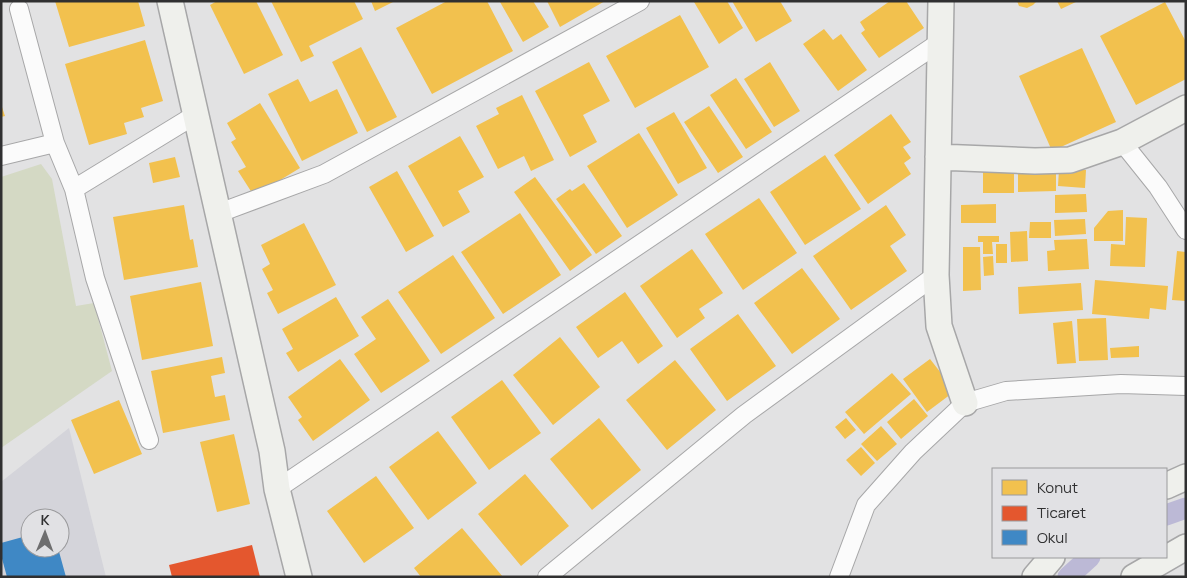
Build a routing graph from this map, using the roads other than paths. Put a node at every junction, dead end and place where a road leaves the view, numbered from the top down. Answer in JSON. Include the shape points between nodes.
{"nodes":[{"id":1,"x":170,"y":1,"type":"edge"},
{"id":2,"x":640,"y":1,"type":"edge"},
{"id":3,"x":941,"y":1,"type":"edge"},
{"id":4,"x":19,"y":9,"type":"dead end"},
{"id":5,"x":940,"y":42,"type":"junction"},
{"id":6,"x":1186,"y":108,"type":"edge"},
{"id":7,"x":195,"y":115,"type":"junction"},
{"id":8,"x":1122,"y":142,"type":"junction"},
{"id":9,"x":55,"y":143,"type":"junction"},
{"id":10,"x":1,"y":156,"type":"edge"},
{"id":11,"x":938,"y":157,"type":"junction"},
{"id":12,"x":74,"y":190,"type":"junction"},
{"id":13,"x":219,"y":213,"type":"junction"},
{"id":14,"x":1186,"y":230,"type":"edge"},
{"id":15,"x":936,"y":274,"type":"junction"},
{"id":16,"x":1186,"y":386,"type":"edge"},
{"id":17,"x":965,"y":403,"type":"junction"},
{"id":18,"x":150,"y":440,"type":"dead end"},
{"id":19,"x":1186,"y":476,"type":"edge"},
{"id":20,"x":1167,"y":486,"type":"edge"},
{"id":21,"x":277,"y":489,"type":"junction"},
{"id":22,"x":1186,"y":547,"type":"edge"},
{"id":23,"x":1051,"y":558,"type":"edge"},
{"id":24,"x":1167,"y":558,"type":"edge"},
{"id":25,"x":1167,"y":558,"type":"edge"},
{"id":26,"x":299,"y":577,"type":"edge"},
{"id":27,"x":547,"y":577,"type":"edge"},
{"id":28,"x":839,"y":577,"type":"edge"},
{"id":29,"x":1035,"y":577,"type":"edge"},
{"id":30,"x":1134,"y":577,"type":"edge"}],
"edges":[{"from":1,"to":7,"type":"street"},
{"from":2,"to":13,"type":"street","via":[[324,174]]},
{"from":3,"to":5,"type":"street"},
{"from":4,"to":9,"type":"street"},
{"from":5,"to":11,"type":"street"},
{"from":5,"to":21,"type":"street"},
{"from":6,"to":8,"type":"street"},
{"from":7,"to":12,"type":"street"},
{"from":7,"to":13,"type":"street"},
{"from":8,"to":11,"type":"street","via":[[1070,160],[1035,162]]},
{"from":8,"to":14,"type":"street","via":[[1158,186]]},
{"from":9,"to":10,"type":"street"},
{"from":9,"to":12,"type":"street"},
{"from":11,"to":15,"type":"street"},
{"from":12,"to":18,"type":"street","via":[[95,278]]},
{"from":13,"to":21,"type":"street","via":[[272,451]]},
{"from":15,"to":17,"type":"street","via":[[939,326]]},
{"from":15,"to":27,"type":"street","via":[[744,415]]},
{"from":16,"to":17,"type":"street","via":[[1121,384],[1006,391]]},
{"from":17,"to":28,"type":"street","via":[[913,452],[866,505]]},
{"from":19,"to":20,"type":"street"},
{"from":21,"to":26,"type":"street"},
{"from":22,"to":25,"type":"street"},
{"from":23,"to":29,"type":"street"},
{"from":24,"to":30,"type":"street"}]}
